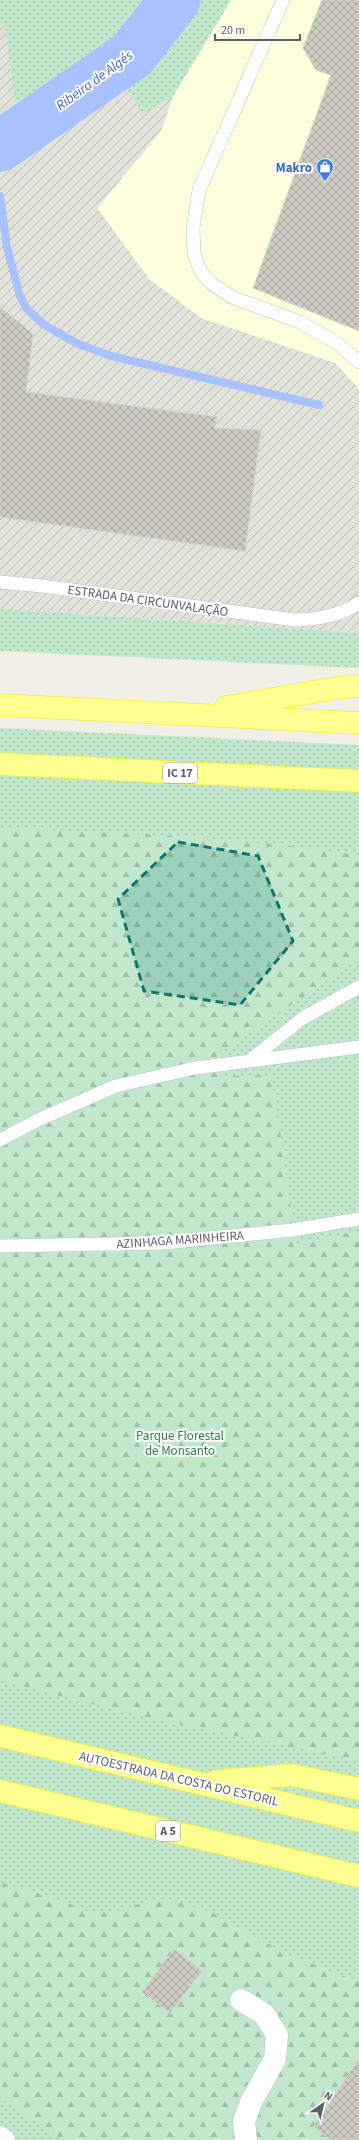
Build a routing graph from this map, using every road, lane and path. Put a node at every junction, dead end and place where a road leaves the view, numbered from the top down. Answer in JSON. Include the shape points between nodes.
{"nodes":[{"id":1,"x":283,"y":0,"type":"edge"},
{"id":2,"x":359,"y":362,"type":"edge"},
{"id":3,"x":0,"y":582,"type":"edge"},
{"id":4,"x":359,"y":603,"type":"edge"},
{"id":5,"x":359,"y":686,"type":"edge"},
{"id":6,"x":0,"y":705,"type":"edge"},
{"id":7,"x":190,"y":713,"type":"junction"},
{"id":8,"x":359,"y":723,"type":"edge"},
{"id":9,"x":0,"y":764,"type":"edge"},
{"id":10,"x":359,"y":781,"type":"edge"},
{"id":11,"x":359,"y":987,"type":"edge"},
{"id":12,"x":359,"y":1048,"type":"edge"},
{"id":13,"x":249,"y":1061,"type":"junction"},
{"id":14,"x":0,"y":1140,"type":"edge"},
{"id":15,"x":359,"y":1219,"type":"edge"},
{"id":16,"x":0,"y":1246,"type":"edge"},
{"id":17,"x":0,"y":1736,"type":"edge"},
{"id":18,"x":195,"y":1782,"type":"junction"},
{"id":19,"x":359,"y":1789,"type":"edge"},
{"id":20,"x":0,"y":1791,"type":"edge"},
{"id":21,"x":359,"y":1821,"type":"edge"},
{"id":22,"x":337,"y":1871,"type":"junction"},
{"id":23,"x":359,"y":1876,"type":"edge"},
{"id":24,"x":359,"y":1887,"type":"edge"},
{"id":25,"x":241,"y":2000,"type":"dead end"},
{"id":26,"x":0,"y":2137,"type":"edge"},
{"id":27,"x":4,"y":2140,"type":"edge"},
{"id":28,"x":246,"y":2140,"type":"edge"}],
"edges":[{"from":1,"to":2,"type":"lane","via":[[199,190],[193,228],[194,254],[201,272],[212,284],[234,298],[300,322],[337,343]]},
{"from":3,"to":4,"type":"lane","name":"ESTRADA DA CIRCUNVALAÇÃO","via":[[295,620],[318,619],[344,612]]},
{"from":5,"to":7,"type":"highway"},
{"from":6,"to":7,"type":"highway"},
{"from":7,"to":8,"type":"highway"},
{"from":9,"to":10,"type":"highway","number":"IC 17"},
{"from":11,"to":13,"type":"lane","via":[[303,1018]]},
{"from":12,"to":13,"type":"lane"},
{"from":13,"to":14,"type":"lane","via":[[195,1068],[116,1086],[38,1120]]},
{"from":15,"to":16,"type":"lane","name":"AZINHAGA MARINHEIRA","via":[[292,1230],[164,1243]]},
{"from":17,"to":18,"type":"highway","name":"AUTOESTRADA DA COSTA DO ESTORIL"},
{"from":18,"to":19,"type":"highway","via":[[292,1775]]},
{"from":18,"to":21,"type":"highway","name":"AUTOESTRADA DA COSTA DO ESTORIL"},
{"from":20,"to":22,"type":"highway","number":"A 5"},
{"from":22,"to":23,"type":"highway","number":"A 5"},
{"from":22,"to":24,"type":"highway"},
{"from":25,"to":28,"type":"street","via":[[264,2014],[277,2035],[275,2059],[252,2100],[244,2121]]},
{"from":26,"to":27,"type":"street"}]}
